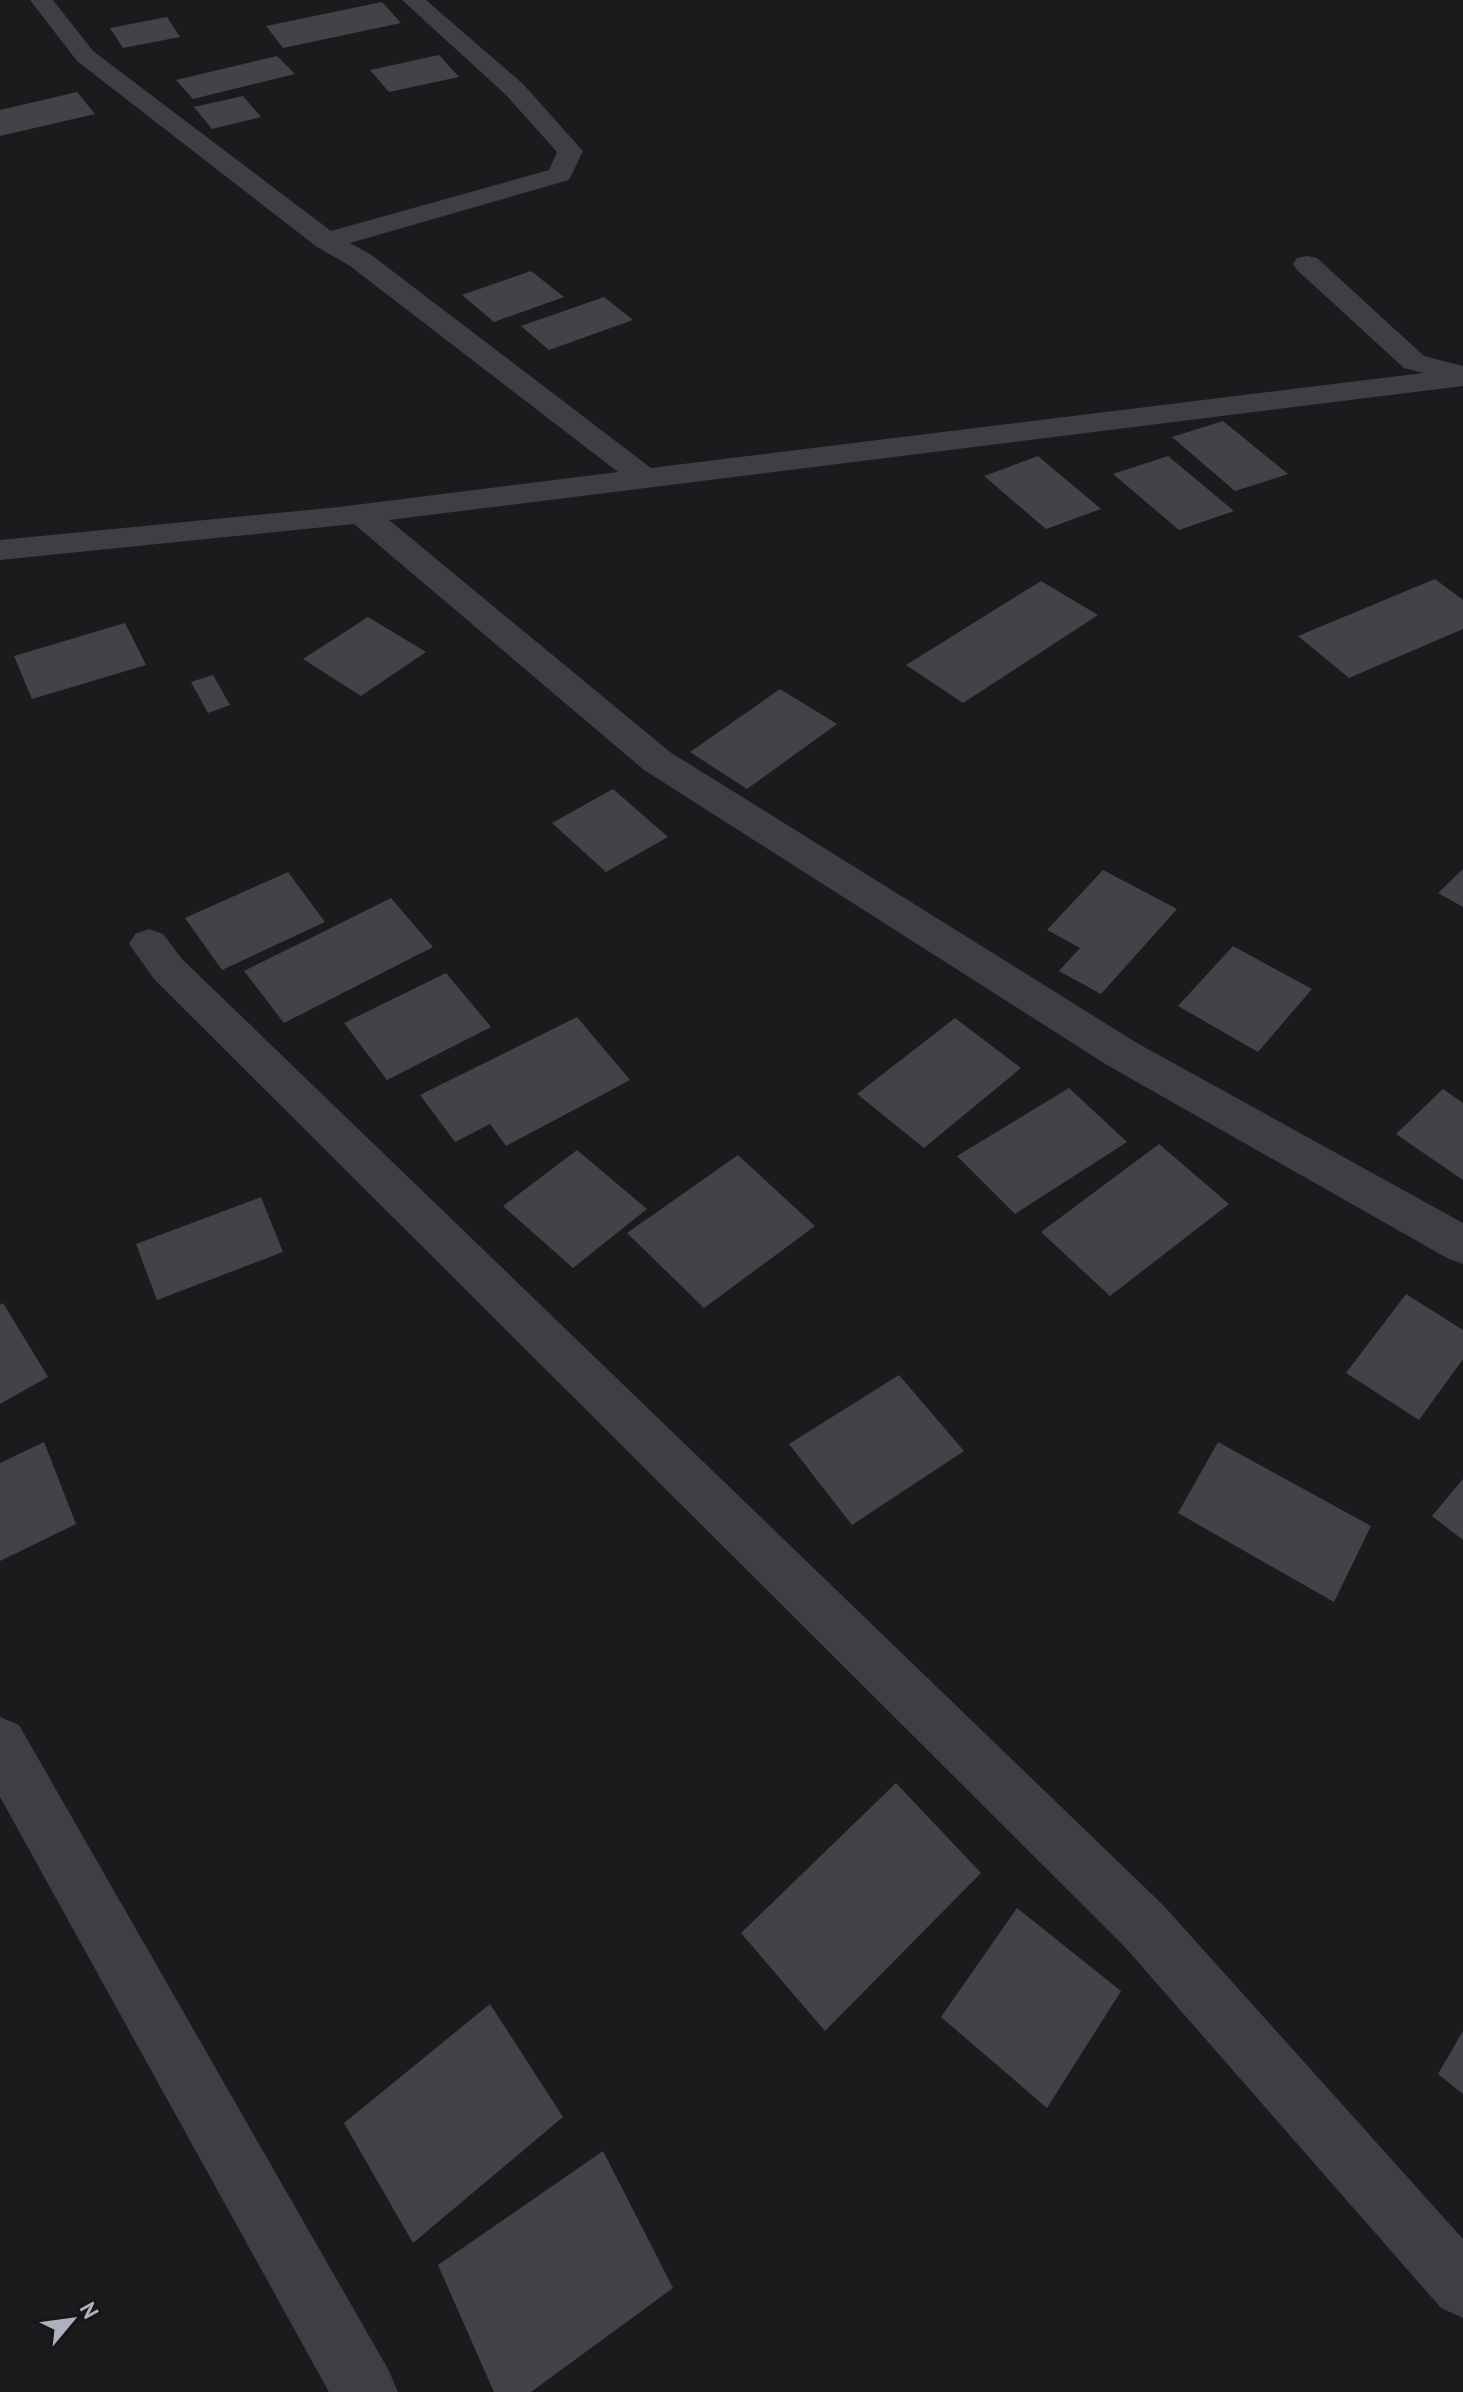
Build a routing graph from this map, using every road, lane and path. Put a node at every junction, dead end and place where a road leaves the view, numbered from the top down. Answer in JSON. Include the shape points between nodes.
{"nodes":[{"id":1,"x":41,"y":0,"type":"edge"},
{"id":2,"x":413,"y":0,"type":"edge"},
{"id":3,"x":327,"y":241,"type":"junction"},
{"id":4,"x":1307,"y":264,"type":"dead end"},
{"id":5,"x":1463,"y":376,"type":"edge"},
{"id":6,"x":646,"y":479,"type":"junction"},
{"id":7,"x":363,"y":515,"type":"junction"},
{"id":8,"x":0,"y":550,"type":"edge"},
{"id":9,"x":149,"y":944,"type":"dead end"},
{"id":10,"x":1463,"y":1245,"type":"edge"},
{"id":11,"x":0,"y":1744,"type":"edge"},
{"id":12,"x":1463,"y":2286,"type":"edge"},
{"id":13,"x":365,"y":2392,"type":"edge"}],
"edges":[{"from":1,"to":3,"type":"street","via":[[85,56]]},
{"from":2,"to":3,"type":"street","via":[[514,89],[570,151],[560,175]]},
{"from":3,"to":6,"type":"street","via":[[360,260]]},
{"from":4,"to":5,"type":"street","via":[[1414,362]]},
{"from":5,"to":6,"type":"street"},
{"from":6,"to":7,"type":"street"},
{"from":7,"to":8,"type":"street"},
{"from":7,"to":10,"type":"street","via":[[657,761],[1122,1054]]},
{"from":9,"to":12,"type":"street","via":[[168,969],[1144,1926]]},
{"from":11,"to":13,"type":"street"}]}
